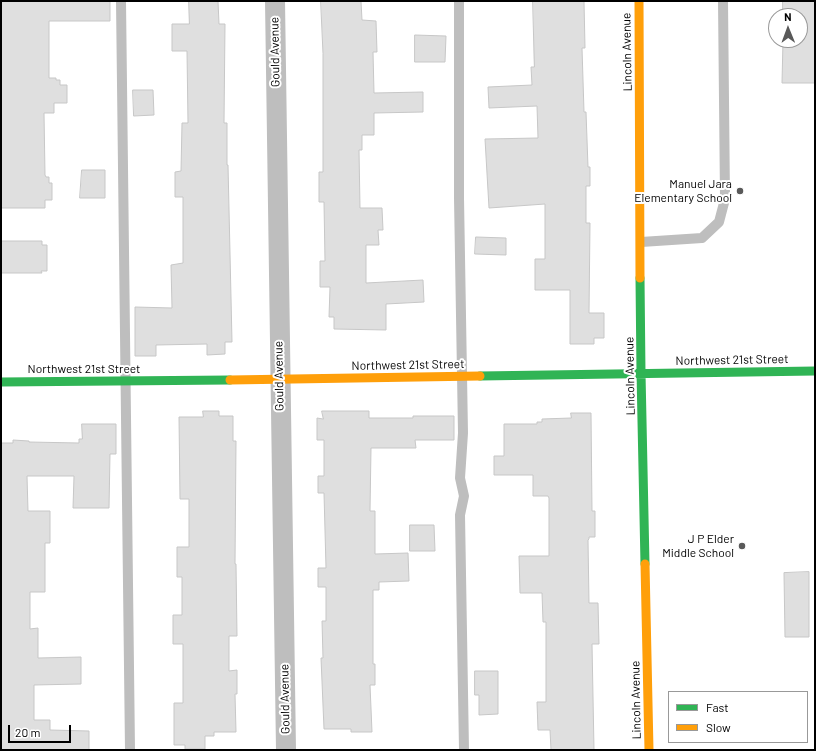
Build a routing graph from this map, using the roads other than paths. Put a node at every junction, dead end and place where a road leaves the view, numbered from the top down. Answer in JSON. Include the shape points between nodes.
{"nodes":[{"id":1,"x":121,"y":1,"type":"edge"},
{"id":2,"x":274,"y":1,"type":"edge"},
{"id":3,"x":459,"y":1,"type":"edge"},
{"id":4,"x":639,"y":1,"type":"edge"},
{"id":5,"x":723,"y":1,"type":"edge"},
{"id":6,"x":641,"y":242,"type":"junction"},
{"id":7,"x":815,"y":370,"type":"edge"},
{"id":8,"x":642,"y":373,"type":"junction"},
{"id":9,"x":462,"y":376,"type":"junction"},
{"id":10,"x":279,"y":380,"type":"junction"},
{"id":11,"x":125,"y":381,"type":"junction"},
{"id":12,"x":1,"y":382,"type":"edge"},
{"id":13,"x":130,"y":750,"type":"edge"},
{"id":14,"x":286,"y":750,"type":"edge"},
{"id":15,"x":464,"y":750,"type":"edge"},
{"id":16,"x":648,"y":750,"type":"edge"}],
"edges":[{"from":1,"to":11,"type":"lane"},
{"from":2,"to":10,"type":"street","name":"Gould Avenue"},
{"from":3,"to":9,"type":"lane"},
{"from":4,"to":6,"type":"street","name":"Lincoln Avenue"},
{"from":5,"to":6,"type":"lane","via":[[725,199],[719,222],[702,238]]},
{"from":6,"to":8,"type":"street","name":"Lincoln Avenue"},
{"from":7,"to":8,"type":"street","name":"Northwest 21st Street"},
{"from":8,"to":9,"type":"street","name":"Northwest 21st Street"},
{"from":8,"to":16,"type":"street","name":"Lincoln Avenue"},
{"from":9,"to":10,"type":"street","name":"Northwest 21st Street"},
{"from":9,"to":15,"type":"lane","via":[[463,433],[460,478],[464,496],[460,515]]},
{"from":10,"to":11,"type":"street","name":"Northwest 21st Street"},
{"from":10,"to":14,"type":"street","name":"Gould Avenue"},
{"from":11,"to":12,"type":"street","name":"Northwest 21st Street"},
{"from":11,"to":13,"type":"lane"}]}
